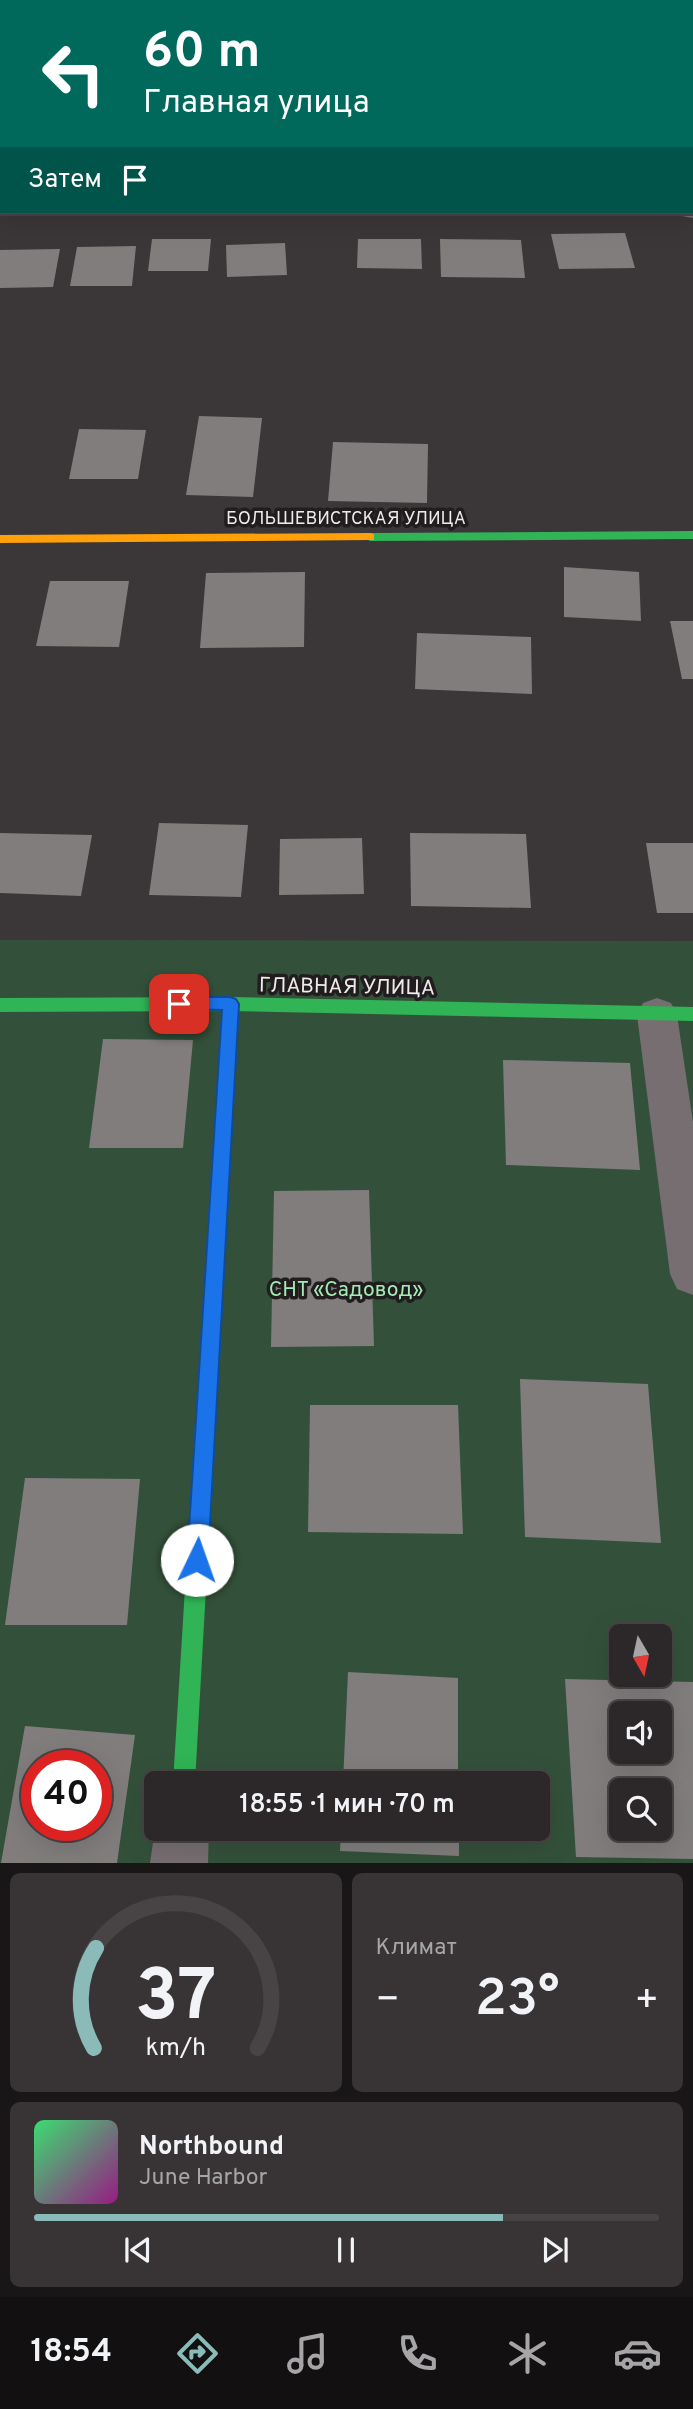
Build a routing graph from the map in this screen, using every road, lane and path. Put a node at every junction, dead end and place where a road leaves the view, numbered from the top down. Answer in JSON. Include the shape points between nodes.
{"nodes":[{"id":1,"x":693,"y":535,"type":"edge"},
{"id":2,"x":0,"y":539,"type":"edge"},
{"id":3,"x":230,"y":1004,"type":"junction"},
{"id":4,"x":0,"y":1005,"type":"edge"},
{"id":5,"x":675,"y":1014,"type":"edge"},
{"id":6,"x":693,"y":1274,"type":"edge"},
{"id":7,"x":185,"y":1771,"type":"edge"},
{"id":8,"x":180,"y":1841,"type":"edge"},
{"id":9,"x":179,"y":1863,"type":"edge"}],
"edges":[{"from":1,"to":2,"type":"street","name":"БОЛЬШЕВИСТСКАЯ УЛИЦА"},
{"from":3,"to":4,"type":"street","name":"ГЛАВНАЯ УЛИЦА"},
{"from":3,"to":5,"type":"street","name":"ГЛАВНАЯ УЛИЦА"},
{"from":3,"to":7,"type":"street"},
{"from":5,"to":6,"type":"street"},
{"from":8,"to":9,"type":"street"}]}
